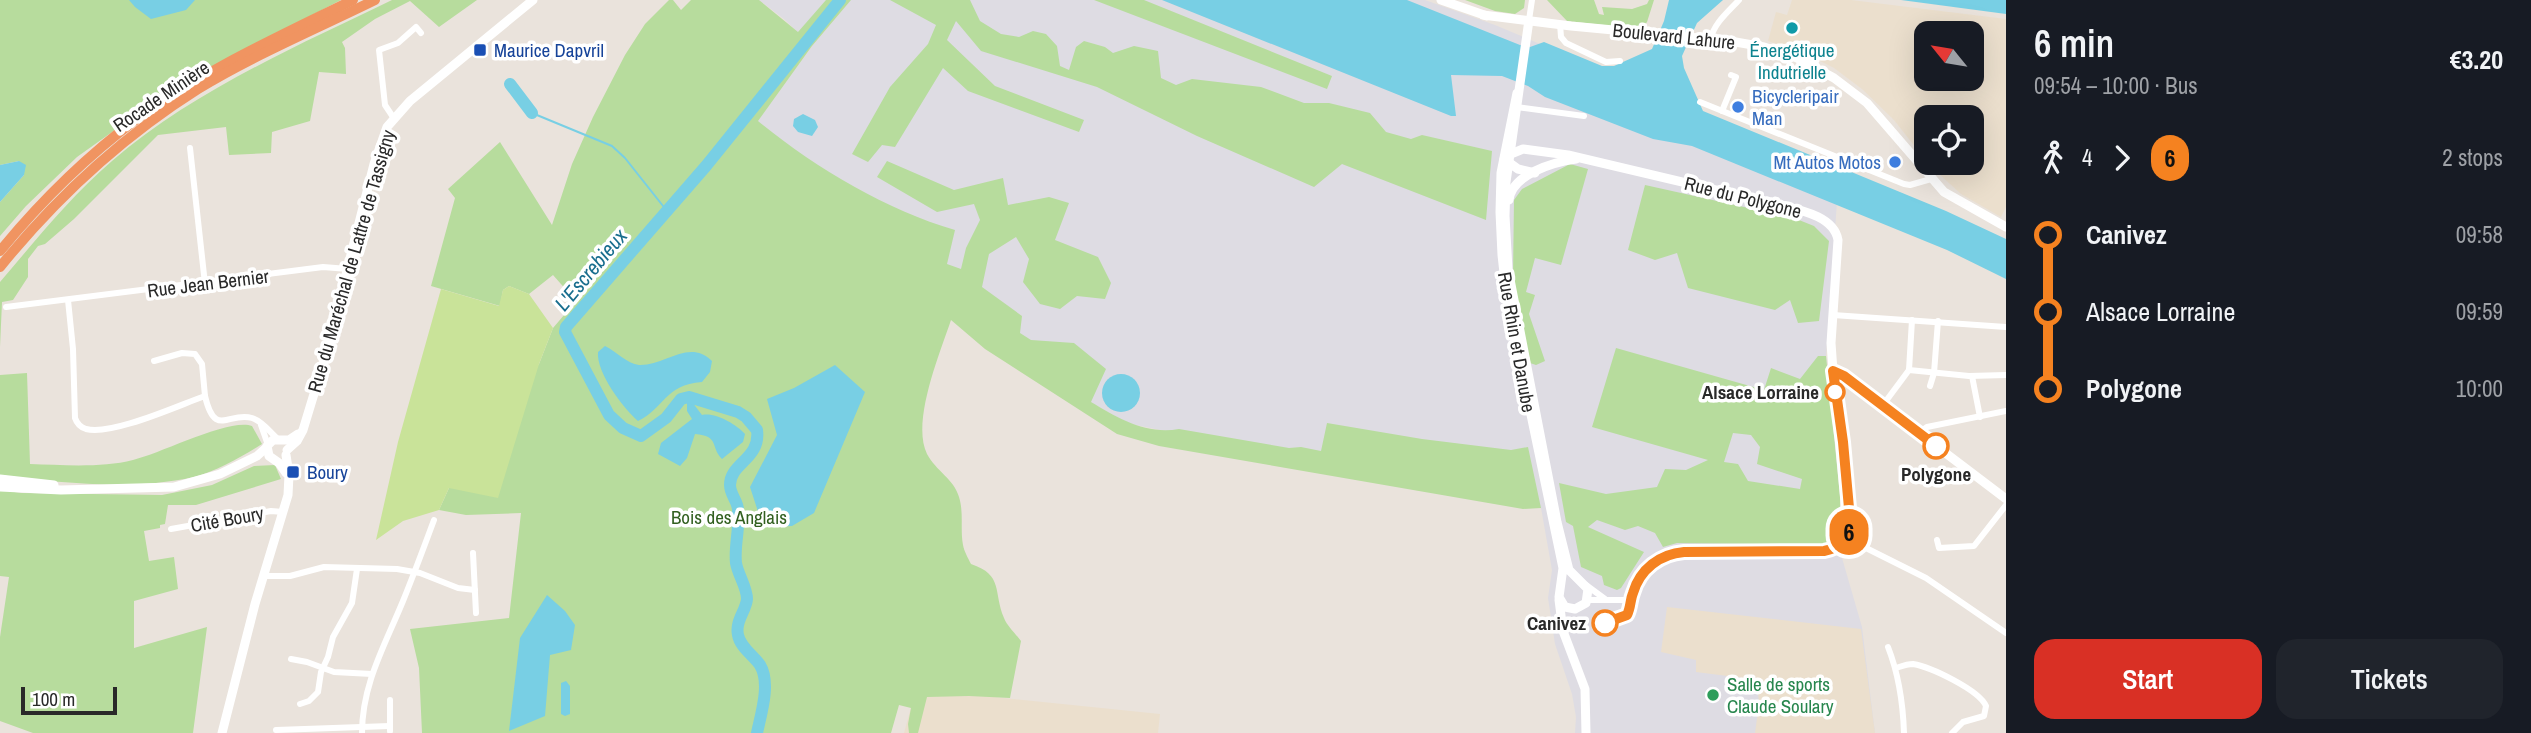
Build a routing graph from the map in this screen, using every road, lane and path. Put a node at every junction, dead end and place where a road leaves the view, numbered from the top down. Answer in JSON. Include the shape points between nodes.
{"nodes":[{"id":1,"x":353,"y":0,"type":"edge"},
{"id":2,"x":375,"y":0,"type":"edge"},
{"id":3,"x":533,"y":0,"type":"edge"},
{"id":4,"x":1441,"y":0,"type":"edge"},
{"id":5,"x":1532,"y":0,"type":"edge"},
{"id":6,"x":1739,"y":0,"type":"edge"},
{"id":7,"x":1528,"y":23,"type":"junction"},
{"id":8,"x":1560,"y":25,"type":"junction"},
{"id":9,"x":421,"y":33,"type":"dead end"},
{"id":10,"x":1712,"y":39,"type":"junction"},
{"id":11,"x":1620,"y":61,"type":"dead end"},
{"id":12,"x":1731,"y":75,"type":"dead end"},
{"id":13,"x":1518,"y":90,"type":"junction"},
{"id":14,"x":1700,"y":102,"type":"dead end"},
{"id":15,"x":1516,"y":107,"type":"junction"},
{"id":16,"x":1722,"y":111,"type":"junction"},
{"id":17,"x":1584,"y":116,"type":"dead end"},
{"id":18,"x":393,"y":117,"type":"junction"},
{"id":19,"x":1513,"y":131,"type":"junction"},
{"id":20,"x":190,"y":148,"type":"dead end"},
{"id":21,"x":1531,"y":149,"type":"junction"},
{"id":22,"x":1507,"y":158,"type":"junction"},
{"id":23,"x":1585,"y":159,"type":"junction"},
{"id":24,"x":1535,"y":173,"type":"junction"},
{"id":25,"x":1931,"y":179,"type":"junction"},
{"id":26,"x":2006,"y":227,"type":"edge"},
{"id":27,"x":1506,"y":232,"type":"junction"},
{"id":28,"x":5,"y":253,"type":"edge"},
{"id":29,"x":0,"y":268,"type":"edge"},
{"id":30,"x":348,"y":269,"type":"junction"},
{"id":31,"x":205,"y":284,"type":"junction"},
{"id":32,"x":68,"y":300,"type":"junction"},
{"id":33,"x":6,"y":307,"type":"dead end"},
{"id":34,"x":1833,"y":315,"type":"junction"},
{"id":35,"x":1912,"y":320,"type":"junction"},
{"id":36,"x":1938,"y":321,"type":"junction"},
{"id":37,"x":2006,"y":327,"type":"edge"},
{"id":38,"x":154,"y":361,"type":"dead end"},
{"id":39,"x":1909,"y":370,"type":"junction"},
{"id":40,"x":1833,"y":371,"type":"junction"},
{"id":41,"x":1934,"y":373,"type":"junction"},
{"id":42,"x":2006,"y":375,"type":"edge"},
{"id":43,"x":1972,"y":376,"type":"junction"},
{"id":44,"x":1930,"y":386,"type":"dead end"},
{"id":45,"x":205,"y":396,"type":"junction"},
{"id":46,"x":1883,"y":405,"type":"junction"},
{"id":47,"x":2006,"y":411,"type":"edge"},
{"id":48,"x":1980,"y":417,"type":"junction"},
{"id":49,"x":254,"y":419,"type":"junction"},
{"id":50,"x":306,"y":420,"type":"junction"},
{"id":51,"x":1919,"y":433,"type":"junction"},
{"id":52,"x":280,"y":440,"type":"junction"},
{"id":53,"x":267,"y":446,"type":"junction"},
{"id":54,"x":286,"y":452,"type":"junction"},
{"id":55,"x":274,"y":459,"type":"junction"},
{"id":56,"x":232,"y":469,"type":"junction"},
{"id":57,"x":0,"y":479,"type":"edge"},
{"id":58,"x":289,"y":485,"type":"junction"},
{"id":59,"x":0,"y":487,"type":"edge"},
{"id":60,"x":101,"y":489,"type":"junction"},
{"id":61,"x":2006,"y":499,"type":"edge"},
{"id":62,"x":2006,"y":505,"type":"edge"},
{"id":63,"x":283,"y":512,"type":"junction"},
{"id":64,"x":434,"y":520,"type":"dead end"},
{"id":65,"x":171,"y":529,"type":"dead end"},
{"id":66,"x":1846,"y":538,"type":"junction"},
{"id":67,"x":1937,"y":540,"type":"dead end"},
{"id":68,"x":473,"y":553,"type":"dead end"},
{"id":69,"x":356,"y":569,"type":"junction"},
{"id":70,"x":414,"y":572,"type":"junction"},
{"id":71,"x":265,"y":576,"type":"junction"},
{"id":72,"x":1581,"y":582,"type":"junction"},
{"id":73,"x":1559,"y":589,"type":"junction"},
{"id":74,"x":475,"y":590,"type":"junction"},
{"id":75,"x":1559,"y":600,"type":"junction"},
{"id":76,"x":1587,"y":600,"type":"junction"},
{"id":77,"x":1607,"y":600,"type":"junction"},
{"id":78,"x":1573,"y":609,"type":"junction"},
{"id":79,"x":476,"y":613,"type":"dead end"},
{"id":80,"x":2006,"y":633,"type":"edge"},
{"id":81,"x":1566,"y":639,"type":"junction"},
{"id":82,"x":1888,"y":647,"type":"dead end"},
{"id":83,"x":291,"y":659,"type":"dead end"},
{"id":84,"x":323,"y":668,"type":"junction"},
{"id":85,"x":1896,"y":668,"type":"junction"},
{"id":86,"x":372,"y":674,"type":"junction"},
{"id":87,"x":390,"y":700,"type":"dead end"},
{"id":88,"x":300,"y":704,"type":"dead end"},
{"id":89,"x":390,"y":729,"type":"edge"},
{"id":90,"x":276,"y":730,"type":"dead end"},
{"id":91,"x":362,"y":730,"type":"edge"},
{"id":92,"x":222,"y":733,"type":"edge"},
{"id":93,"x":1586,"y":733,"type":"edge"},
{"id":94,"x":1905,"y":733,"type":"edge"},
{"id":95,"x":1952,"y":733,"type":"edge"}],
"edges":[{"from":1,"to":28,"type":"highway","name":"Rocade Minière","via":[[238,58],[138,119],[65,180]]},
{"from":2,"to":28,"type":"highway","name":"Rocade Minière","via":[[228,73],[155,118],[109,153]]},
{"from":3,"to":18,"type":"street","name":"Rue du Maréchal de Lattre de Tassigny"},
{"from":4,"to":7,"type":"street","name":"Boulevard Lahure","via":[[1497,20]]},
{"from":5,"to":7,"type":"street"},
{"from":6,"to":10,"type":"street","via":[[1720,20]]},
{"from":7,"to":8,"type":"street","name":"Boulevard Lahure"},
{"from":7,"to":13,"type":"street"},
{"from":8,"to":10,"type":"street","name":"Boulevard Lahure"},
{"from":8,"to":11,"type":"street","via":[[1566,43],[1609,63]]},
{"from":9,"to":18,"type":"street","via":[[416,27],[396,44],[379,50],[385,105]]},
{"from":10,"to":25,"type":"street","name":"Boulevard Lahure","via":[[1772,49],[1834,78],[1880,116]]},
{"from":12,"to":16,"type":"street","via":[[1736,77]]},
{"from":13,"to":15,"type":"street","name":"Rue Rhin et Danube"},
{"from":13,"to":22,"type":"street","name":"Rue Rhin et Danube"},
{"from":14,"to":16,"type":"street"},
{"from":15,"to":17,"type":"street"},
{"from":15,"to":19,"type":"street","name":"Rue Rhin et Danube"},
{"from":16,"to":25,"type":"street","via":[[1903,184]]},
{"from":18,"to":30,"type":"street","name":"Rue du Maréchal de Lattre de Tassigny","via":[[378,151]]},
{"from":19,"to":21,"type":"street"},
{"from":19,"to":22,"type":"street","name":"Rue Rhin et Danube"},
{"from":20,"to":31,"type":"street"},
{"from":21,"to":22,"type":"street","name":"Rue du Polygone","via":[[1520,149]]},
{"from":21,"to":23,"type":"street","name":"Rue du Polygone"},
{"from":22,"to":24,"type":"street","via":[[1520,170]]},
{"from":22,"to":27,"type":"street","name":"Rue Rhin et Danube"},
{"from":22,"to":73,"type":"street","name":"Rue Rhin et Danube","via":[[1500,212],[1506,292],[1563,568]]},
{"from":23,"to":24,"type":"street","name":"Rue du Polygone"},
{"from":23,"to":34,"type":"street","name":"Rue du Polygone","via":[[1775,203],[1829,224],[1838,240]]},
{"from":24,"to":27,"type":"street","name":"Rue du Polygone","via":[[1510,192]]},
{"from":25,"to":26,"type":"street","name":"Boulevard Lahure","via":[[1956,201]]},
{"from":27,"to":72,"type":"street","name":"Rue Rhin et Danube","via":[[1511,292],[1557,522],[1568,567]]},
{"from":28,"to":29,"type":"highway"},
{"from":30,"to":31,"type":"street","name":"Rue Jean Bernier","via":[[323,267]]},
{"from":30,"to":50,"type":"street","name":"Rue du Maréchal de Lattre de Tassigny"},
{"from":31,"to":32,"type":"street","name":"Rue Jean Bernier"},
{"from":32,"to":33,"type":"street","name":"Rue Jean Bernier"},
{"from":32,"to":45,"type":"street","via":[[79,426],[91,430],[123,425]]},
{"from":34,"to":35,"type":"street"},
{"from":34,"to":40,"type":"street","name":"Rue du Polygone"},
{"from":35,"to":36,"type":"street"},
{"from":35,"to":39,"type":"street"},
{"from":36,"to":37,"type":"street"},
{"from":36,"to":41,"type":"street"},
{"from":38,"to":45,"type":"street","via":[[183,353],[195,355],[202,364]]},
{"from":39,"to":41,"type":"street"},
{"from":39,"to":46,"type":"street"},
{"from":40,"to":46,"type":"street"},
{"from":40,"to":66,"type":"street","via":[[1850,519]]},
{"from":41,"to":43,"type":"street"},
{"from":41,"to":44,"type":"street"},
{"from":42,"to":43,"type":"street"},
{"from":43,"to":48,"type":"street"},
{"from":45,"to":49,"type":"street","via":[[219,420]]},
{"from":46,"to":51,"type":"street"},
{"from":47,"to":48,"type":"street"},
{"from":48,"to":51,"type":"street","via":[[1925,427]]},
{"from":49,"to":52,"type":"street"},
{"from":49,"to":53,"type":"street","via":[[263,429]]},
{"from":50,"to":52,"type":"street","via":[[296,436]]},
{"from":50,"to":54,"type":"street","name":"Rue du Maréchal de Lattre de Tassigny","via":[[301,435]]},
{"from":51,"to":61,"type":"street"},
{"from":52,"to":53,"type":"street"},
{"from":52,"to":54,"type":"street"},
{"from":53,"to":55,"type":"street"},
{"from":53,"to":56,"type":"street"},
{"from":54,"to":55,"type":"street","via":[[281,459]]},
{"from":54,"to":58,"type":"street"},
{"from":55,"to":56,"type":"street"},
{"from":55,"to":58,"type":"street","via":[[284,469]]},
{"from":56,"to":60,"type":"street","via":[[181,486]]},
{"from":57,"to":60,"type":"street"},
{"from":58,"to":63,"type":"street"},
{"from":59,"to":60,"type":"street"},
{"from":62,"to":67,"type":"street","via":[[1974,546],[1939,548]]},
{"from":63,"to":65,"type":"street","name":"Cité Boury"},
{"from":63,"to":71,"type":"street"},
{"from":64,"to":70,"type":"street"},
{"from":66,"to":77,"type":"street","via":[[1824,551],[1672,553],[1649,567],[1627,598]]},
{"from":66,"to":80,"type":"street","via":[[1926,578]]},
{"from":68,"to":74,"type":"street"},
{"from":69,"to":70,"type":"street"},
{"from":69,"to":71,"type":"street","via":[[324,567],[290,576]]},
{"from":69,"to":84,"type":"street","via":[[350,608]]},
{"from":70,"to":74,"type":"street"},
{"from":70,"to":86,"type":"street"},
{"from":71,"to":92,"type":"street"},
{"from":72,"to":73,"type":"street","via":[[1567,581]]},
{"from":72,"to":76,"type":"street"},
{"from":72,"to":77,"type":"street"},
{"from":73,"to":75,"type":"street"},
{"from":74,"to":79,"type":"street"},
{"from":75,"to":78,"type":"street"},
{"from":75,"to":81,"type":"street"},
{"from":76,"to":77,"type":"street"},
{"from":76,"to":78,"type":"street"},
{"from":78,"to":81,"type":"street","via":[[1566,620]]},
{"from":81,"to":93,"type":"street","via":[[1585,689]]},
{"from":82,"to":85,"type":"street"},
{"from":83,"to":84,"type":"street"},
{"from":84,"to":86,"type":"street"},
{"from":84,"to":88,"type":"street","via":[[318,692]]},
{"from":85,"to":94,"type":"street"},
{"from":85,"to":95,"type":"street","via":[[1912,664],[1936,672],[1983,699],[1984,716],[1963,722]]},
{"from":86,"to":91,"type":"street","via":[[362,708]]},
{"from":87,"to":89,"type":"street"},
{"from":89,"to":91,"type":"street"},
{"from":90,"to":91,"type":"street"}]}
